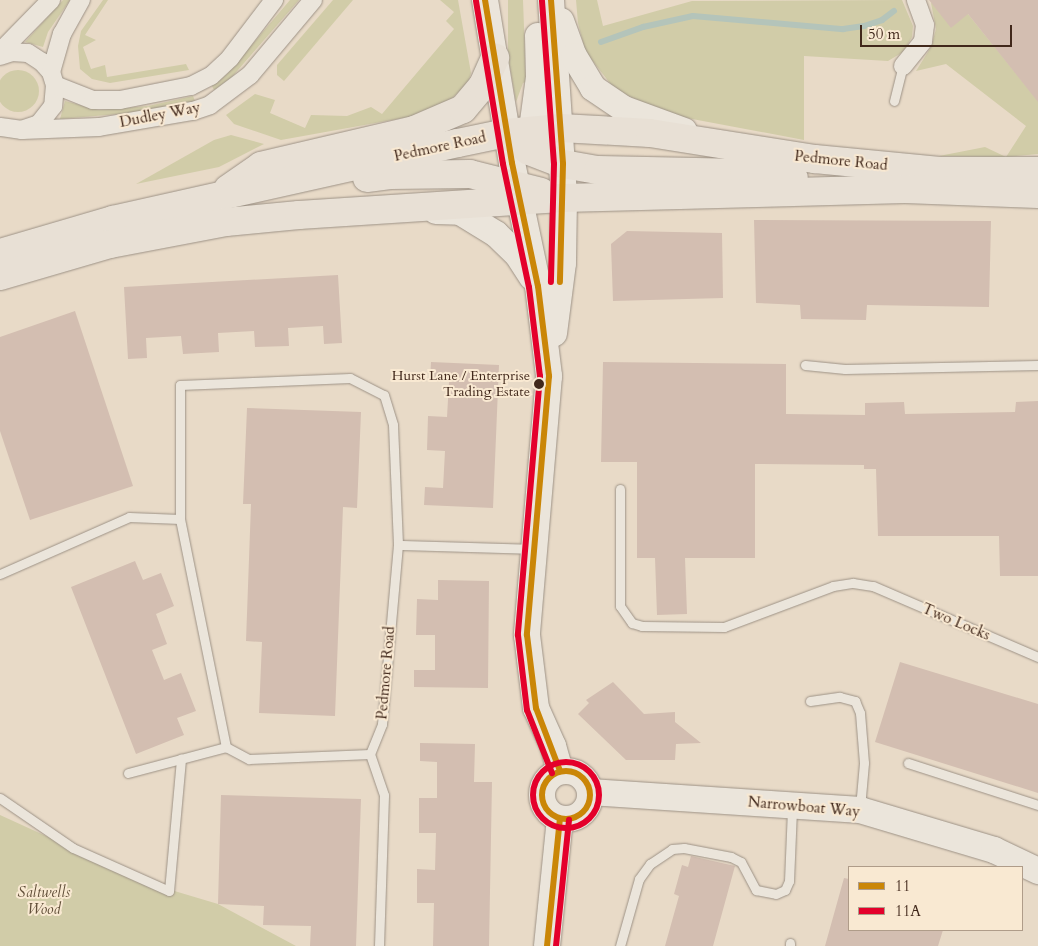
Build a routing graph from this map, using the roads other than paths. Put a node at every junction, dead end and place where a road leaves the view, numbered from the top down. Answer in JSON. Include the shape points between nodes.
{"nodes":[{"id":1,"x":51,"y":0,"type":"edge"},
{"id":2,"x":81,"y":0,"type":"edge"},
{"id":3,"x":274,"y":0,"type":"edge"},
{"id":4,"x":313,"y":0,"type":"edge"},
{"id":5,"x":478,"y":0,"type":"edge"},
{"id":6,"x":485,"y":0,"type":"edge"},
{"id":7,"x":500,"y":0,"type":"edge"},
{"id":8,"x":536,"y":0,"type":"edge"},
{"id":9,"x":551,"y":0,"type":"edge"},
{"id":10,"x":559,"y":0,"type":"edge"},
{"id":11,"x":916,"y":0,"type":"edge"},
{"id":12,"x":493,"y":47,"type":"junction"},
{"id":13,"x":0,"y":52,"type":"edge"},
{"id":14,"x":0,"y":56,"type":"edge"},
{"id":15,"x":903,"y":66,"type":"joint"},
{"id":16,"x":53,"y":78,"type":"junction"},
{"id":17,"x":894,"y":101,"type":"dead end"},
{"id":18,"x":0,"y":127,"type":"edge"},
{"id":19,"x":561,"y":128,"type":"junction"},
{"id":20,"x":22,"y":130,"type":"junction"},
{"id":21,"x":719,"y":144,"type":"junction"},
{"id":22,"x":520,"y":164,"type":"junction"},
{"id":23,"x":563,"y":164,"type":"junction"},
{"id":24,"x":1038,"y":171,"type":"edge"},
{"id":25,"x":904,"y":189,"type":"junction"},
{"id":26,"x":1038,"y":194,"type":"edge"},
{"id":27,"x":216,"y":196,"type":"junction"},
{"id":28,"x":564,"y":198,"type":"junction"},
{"id":29,"x":414,"y":210,"type":"junction"},
{"id":30,"x":0,"y":252,"type":"edge"},
{"id":31,"x":0,"y":276,"type":"edge"},
{"id":32,"x":538,"y":286,"type":"junction"},
{"id":33,"x":1038,"y":364,"type":"edge"},
{"id":34,"x":805,"y":365,"type":"dead end"},
{"id":35,"x":549,"y":376,"type":"junction"},
{"id":36,"x":620,"y":489,"type":"dead end"},
{"id":37,"x":180,"y":519,"type":"junction"},
{"id":38,"x":398,"y":545,"type":"junction"},
{"id":39,"x":532,"y":549,"type":"junction"},
{"id":40,"x":0,"y":574,"type":"edge"},
{"id":41,"x":1038,"y":657,"type":"edge"},
{"id":42,"x":810,"y":701,"type":"dead end"},
{"id":43,"x":226,"y":747,"type":"junction"},
{"id":44,"x":370,"y":754,"type":"junction"},
{"id":45,"x":181,"y":759,"type":"junction"},
{"id":46,"x":908,"y":763,"type":"dead end"},
{"id":47,"x":560,"y":771,"type":"junction"},
{"id":48,"x":128,"y":773,"type":"dead end"},
{"id":49,"x":590,"y":792,"type":"junction"},
{"id":50,"x":0,"y":798,"type":"edge"},
{"id":51,"x":792,"y":805,"type":"junction"},
{"id":52,"x":1038,"y":805,"type":"edge"},
{"id":53,"x":860,"y":810,"type":"junction"},
{"id":54,"x":560,"y":819,"type":"junction"},
{"id":55,"x":1038,"y":871,"type":"edge"},
{"id":56,"x":379,"y":946,"type":"edge"},
{"id":57,"x":547,"y":946,"type":"edge"},
{"id":58,"x":620,"y":946,"type":"edge"}],
"edges":[{"from":1,"to":13,"type":"street"},
{"from":2,"to":16,"type":"street","via":[[62,34]]},
{"from":3,"to":16,"type":"street","name":"Dudley Way","via":[[230,58],[211,76],[191,86],[120,100],[93,100]]},
{"from":4,"to":20,"type":"street","name":"Dudley Way","via":[[250,75],[210,105],[193,111],[99,127]]},
{"from":5,"to":12,"type":"street"},
{"from":6,"to":12,"type":"street"},
{"from":7,"to":12,"type":"street"},
{"from":8,"to":22,"type":"street","via":[[539,78]]},
{"from":9,"to":19,"type":"street"},
{"from":10,"to":21,"type":"street","via":[[560,18],[574,56],[594,88],[624,109]]},
{"from":11,"to":15,"type":"street","via":[[925,25],[923,42]]},
{"from":12,"to":22,"type":"street"},
{"from":12,"to":27,"type":"highway","via":[[483,85],[463,109],[414,130],[261,166]]},
{"from":14,"to":16,"type":"street","name":"Dudley Way","via":[[12,52],[28,53],[42,62]]},
{"from":15,"to":17,"type":"lane"},
{"from":16,"to":20,"type":"street","via":[[53,106],[46,118]]},
{"from":18,"to":20,"type":"street","name":"Dudley Way"},
{"from":19,"to":21,"type":"highway","name":"Pedmore Road","via":[[650,133]]},
{"from":19,"to":22,"type":"highway","name":"Pedmore Road"},
{"from":19,"to":23,"type":"street"},
{"from":21,"to":24,"type":"highway","name":"Pedmore Road","via":[[815,159],[939,171]]},
{"from":22,"to":23,"type":"highway"},
{"from":22,"to":27,"type":"highway","name":"Pedmore Road"},
{"from":22,"to":27,"type":"highway","via":[[470,174],[390,175]]},
{"from":22,"to":28,"type":"highway","name":"Pedmore Road"},
{"from":22,"to":29,"type":"highway","name":"Pedmore Road"},
{"from":22,"to":32,"type":"street"},
{"from":23,"to":25,"type":"highway","via":[[598,170],[744,173]]},
{"from":23,"to":28,"type":"street"},
{"from":25,"to":26,"type":"highway","name":"Pedmore Road"},
{"from":25,"to":28,"type":"highway","name":"Pedmore Road"},
{"from":27,"to":30,"type":"highway","name":"Pedmore Road","via":[[113,220]]},
{"from":28,"to":35,"type":"street","via":[[563,263]]},
{"from":29,"to":31,"type":"highway","name":"Pedmore Road","via":[[226,222],[110,244]]},
{"from":29,"to":32,"type":"street","via":[[460,212],[496,234],[517,254]]},
{"from":32,"to":35,"type":"street"},
{"from":33,"to":34,"type":"lane","via":[[845,369]]},
{"from":35,"to":39,"type":"street"},
{"from":36,"to":41,"type":"lane","name":"Two Locks","via":[[620,606],[632,623],[642,626],[724,627],[833,586],[853,583],[873,586]]},
{"from":37,"to":38,"type":"lane","name":"Pedmore Road","via":[[180,385],[350,378],[384,396],[393,425]]},
{"from":37,"to":40,"type":"lane","via":[[129,517]]},
{"from":37,"to":43,"type":"lane"},
{"from":38,"to":39,"type":"lane"},
{"from":38,"to":44,"type":"lane","name":"Pedmore Road","via":[[382,724]]},
{"from":39,"to":47,"type":"street","via":[[527,635],[536,708]]},
{"from":42,"to":53,"type":"lane","via":[[840,696],[856,701],[864,763]]},
{"from":43,"to":44,"type":"lane","via":[[249,759]]},
{"from":43,"to":45,"type":"lane"},
{"from":44,"to":56,"type":"lane","via":[[384,795]]},
{"from":45,"to":48,"type":"lane"},
{"from":45,"to":50,"type":"lane","via":[[169,891],[73,848]]},
{"from":46,"to":52,"type":"lane"},
{"from":47,"to":49,"type":"street","via":[[577,773],[584,778]]},
{"from":47,"to":54,"type":"street","via":[[548,778],[541,794],[545,808]]},
{"from":49,"to":51,"type":"street","name":"Narrowboat Way"},
{"from":49,"to":54,"type":"street","via":[[584,812],[569,819]]},
{"from":51,"to":53,"type":"street","name":"Narrowboat Way"},
{"from":51,"to":58,"type":"lane","via":[[789,881],[785,890],[776,894],[756,890],[741,862],[731,857],[684,848],[672,849],[656,859],[639,879]]},
{"from":53,"to":55,"type":"street","name":"Narrowboat Way","via":[[994,850]]},
{"from":54,"to":57,"type":"street"}]}
